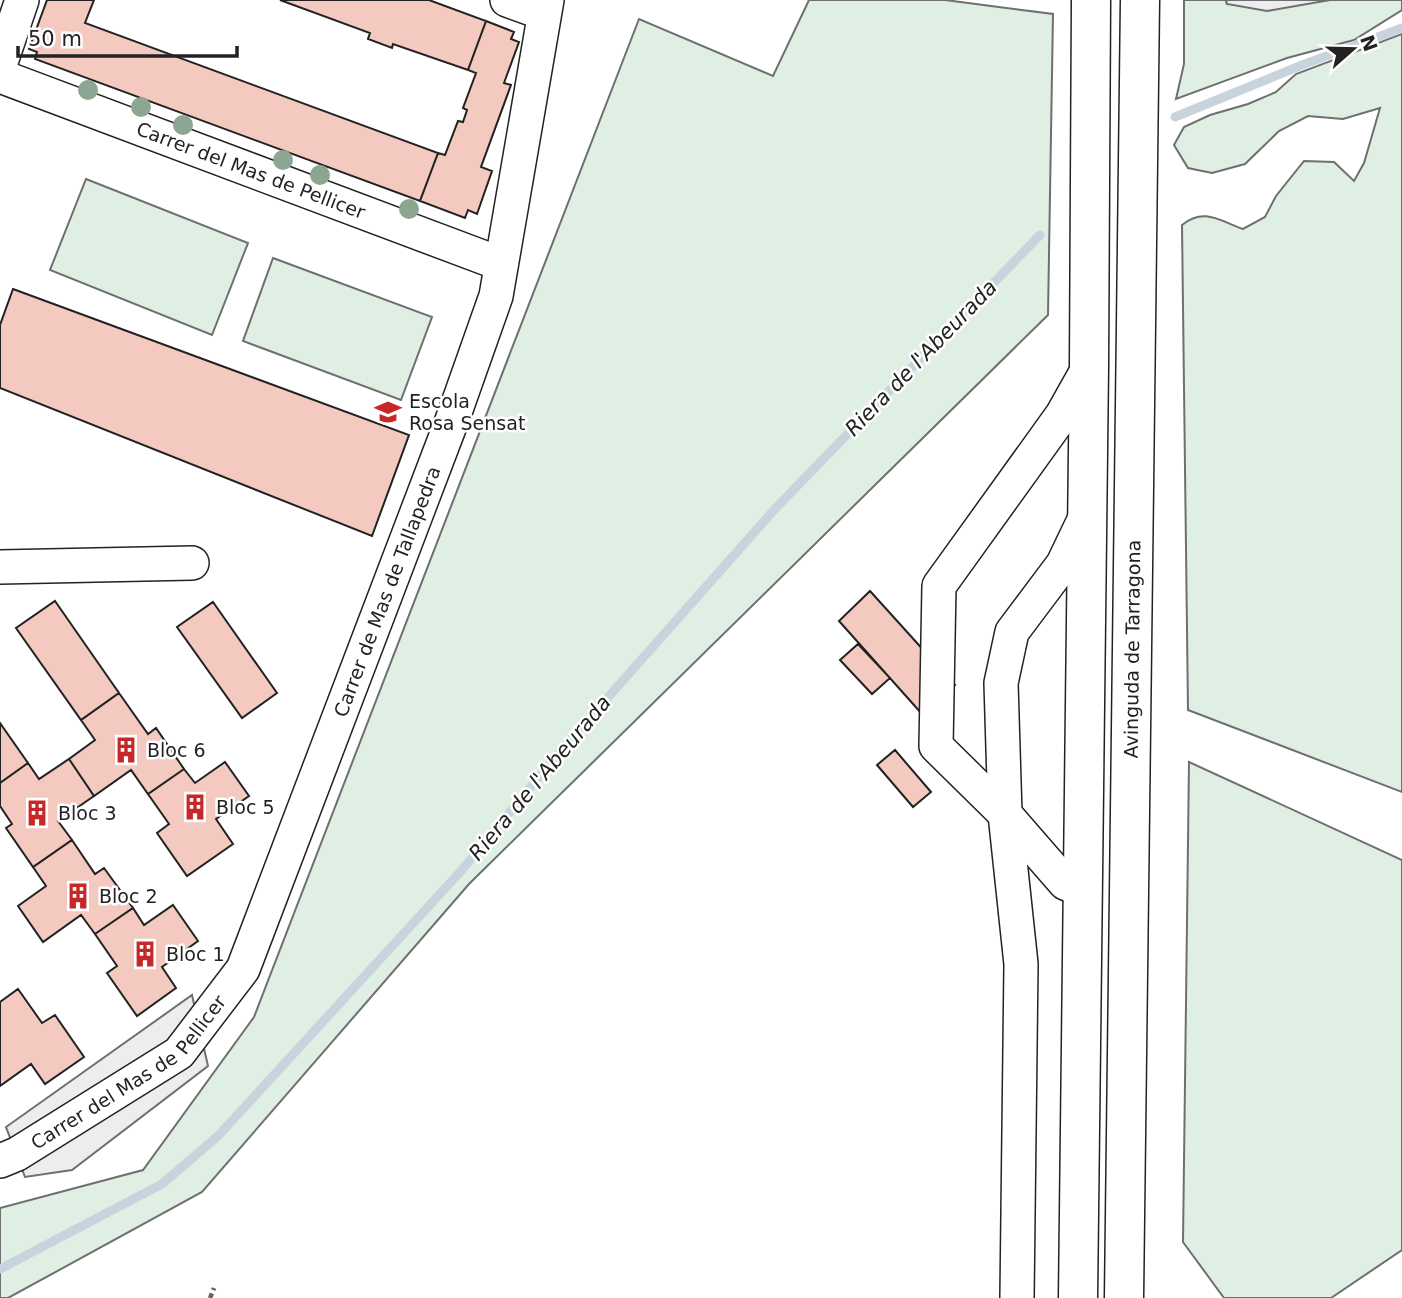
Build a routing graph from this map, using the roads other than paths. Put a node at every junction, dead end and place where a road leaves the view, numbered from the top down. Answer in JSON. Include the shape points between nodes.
{"nodes":[{"id":1,"x":22,"y":0,"type":"edge"},
{"id":2,"x":507,"y":0,"type":"edge"},
{"id":3,"x":1090,"y":0,"type":"edge"},
{"id":4,"x":1140,"y":0,"type":"edge"},
{"id":5,"x":545,"y":6,"type":"edge"},
{"id":6,"x":0,"y":65,"type":"edge"},
{"id":7,"x":0,"y":76,"type":"edge"},
{"id":8,"x":501,"y":264,"type":"junction"},
{"id":9,"x":1089,"y":366,"type":"junction"},
{"id":10,"x":1087,"y":514,"type":"junction"},
{"id":11,"x":192,"y":563,"type":"dead end"},
{"id":12,"x":0,"y":567,"type":"edge"},
{"id":13,"x":1005,"y":814,"type":"junction"},
{"id":14,"x":1082,"y":891,"type":"junction"},
{"id":15,"x":243,"y":969,"type":"joint"},
{"id":16,"x":0,"y":1161,"type":"edge"},
{"id":17,"x":1017,"y":1298,"type":"edge"},
{"id":18,"x":1077,"y":1298,"type":"edge"},
{"id":19,"x":1124,"y":1298,"type":"edge"}],
"edges":[{"from":1,"to":6,"type":"street"},
{"from":2,"to":5,"type":"street"},
{"from":3,"to":9,"type":"main road"},
{"from":4,"to":19,"type":"main road","name":"Avinguda de Tarragona"},
{"from":5,"to":8,"type":"street","name":"Carrer de Mas de Tallapedra"},
{"from":7,"to":8,"type":"street","name":"Carrer del Mas de Pellicer"},
{"from":8,"to":15,"type":"street","name":"Carrer de Mas de Tallapedra","via":[[496,296],[454,415]]},
{"from":9,"to":10,"type":"main road"},
{"from":9,"to":13,"type":"street","via":[[1062,415],[939,586],[936,747]]},
{"from":10,"to":13,"type":"street","via":[[1063,564],[1012,632],[1001,683]]},
{"from":10,"to":14,"type":"main road"},
{"from":11,"to":12,"type":"street"},
{"from":13,"to":14,"type":"street","via":[[1065,883]]},
{"from":13,"to":17,"type":"street","via":[[1021,964]]},
{"from":14,"to":18,"type":"main road"},
{"from":15,"to":16,"type":"street","name":"Carrer del Mas de Pellicer","via":[[178,1053]]}]}
